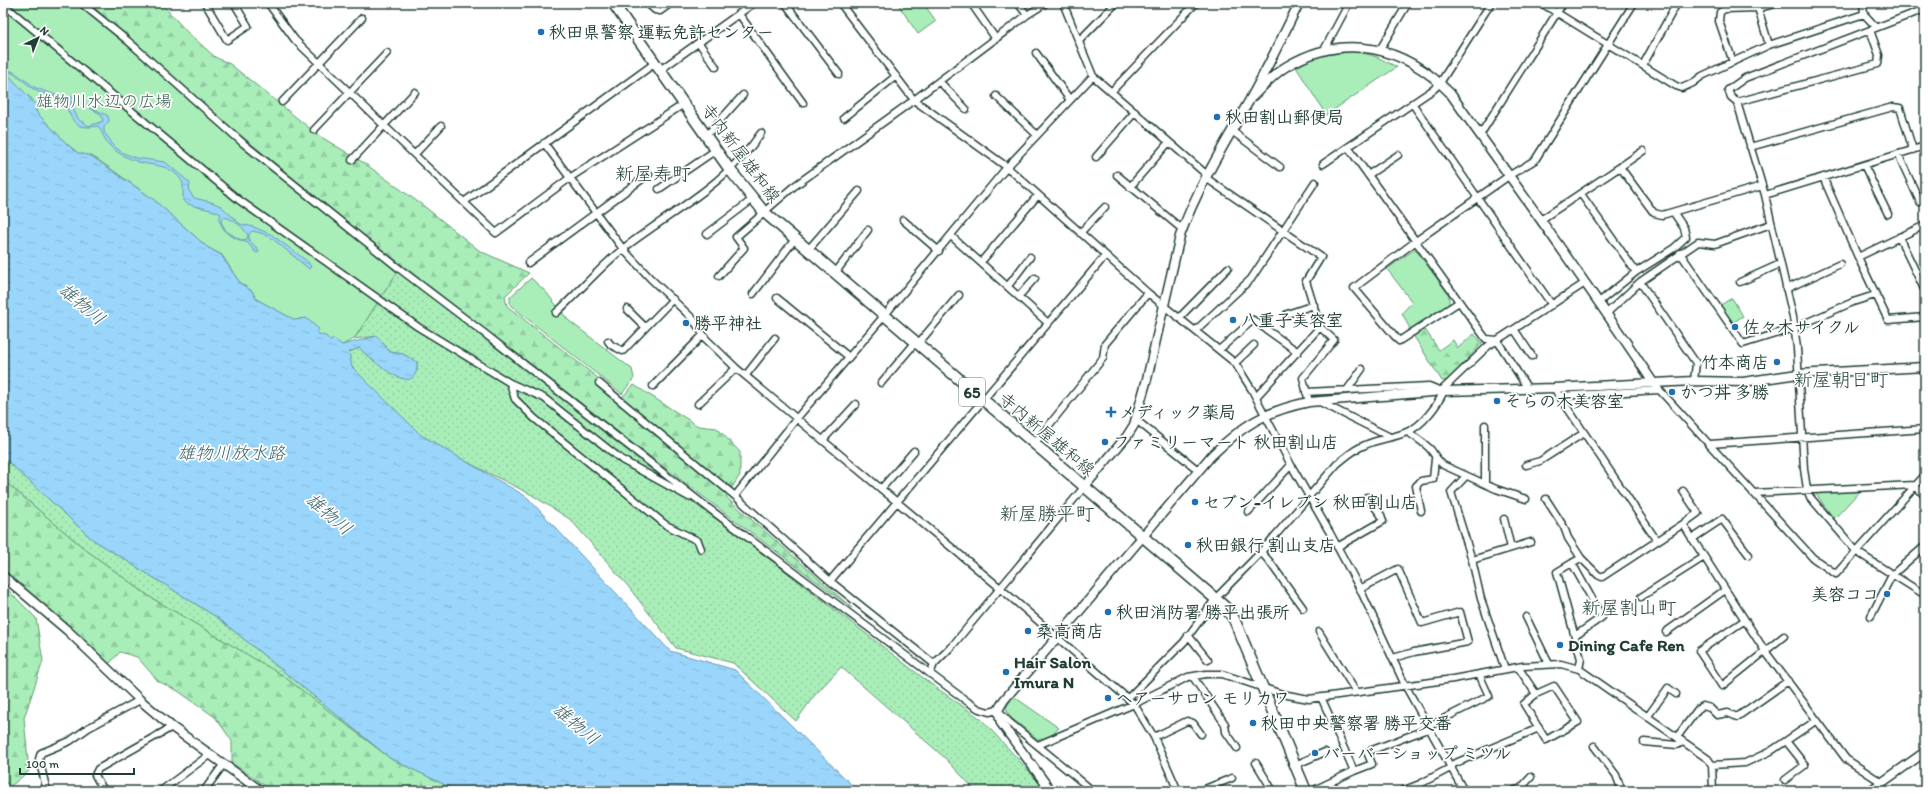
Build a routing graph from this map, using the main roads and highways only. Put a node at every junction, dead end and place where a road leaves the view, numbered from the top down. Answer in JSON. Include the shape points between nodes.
{"nodes":[{"id":1,"x":613,"y":3,"type":"edge"},
{"id":2,"x":1306,"y":791,"type":"edge"}],
"edges":[{"from":1,"to":2,"type":"main road","name":"寺内新屋雄和線","number":"65","via":[[730,170],[764,212],[1225,607],[1234,619]]}]}
